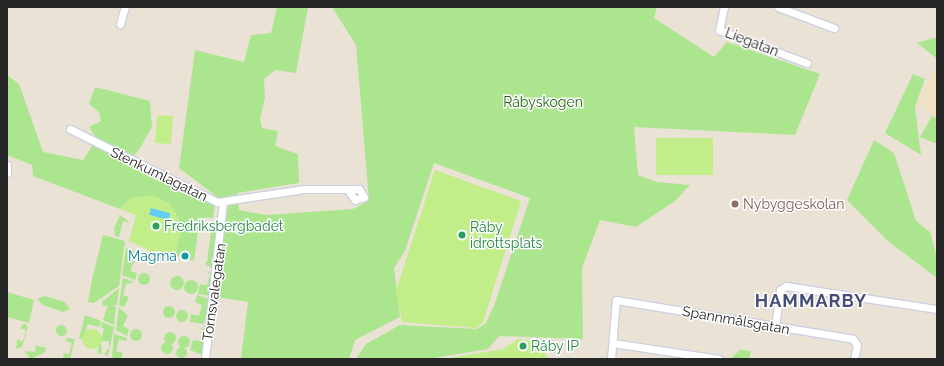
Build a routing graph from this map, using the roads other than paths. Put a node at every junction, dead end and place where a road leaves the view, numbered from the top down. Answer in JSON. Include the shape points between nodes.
{"nodes":[{"id":1,"x":125,"y":7,"type":"edge"},
{"id":2,"x":724,"y":7,"type":"edge"},
{"id":3,"x":778,"y":7,"type":"edge"},
{"id":4,"x":120,"y":24,"type":"dead end"},
{"id":5,"x":834,"y":28,"type":"dead end"},
{"id":6,"x":807,"y":63,"type":"dead end"},
{"id":7,"x":70,"y":129,"type":"dead end"},
{"id":8,"x":8,"y":165,"type":"edge"},
{"id":9,"x":7,"y":173,"type":"edge"},
{"id":10,"x":348,"y":190,"type":"dead end"},
{"id":11,"x":223,"y":202,"type":"junction"},
{"id":12,"x":937,"y":309,"type":"edge"},
{"id":13,"x":775,"y":326,"type":"junction"},
{"id":14,"x":613,"y":344,"type":"junction"},
{"id":15,"x":205,"y":359,"type":"edge"},
{"id":16,"x":611,"y":359,"type":"edge"},
{"id":17,"x":719,"y":359,"type":"edge"},
{"id":18,"x":854,"y":359,"type":"edge"}],
"edges":[{"from":1,"to":4,"type":"street"},
{"from":2,"to":6,"type":"street","name":"Liegatan","via":[[719,30]]},
{"from":3,"to":5,"type":"street"},
{"from":7,"to":11,"type":"street","name":"Stenkumlagatan","via":[[217,202]]},
{"from":8,"to":9,"type":"street"},
{"from":10,"to":11,"type":"street","name":"Stenkumlagatan","via":[[304,189]]},
{"from":11,"to":15,"type":"street","name":"Tornsvalegatan"},
{"from":12,"to":13,"type":"street","via":[[786,286],[780,290]]},
{"from":13,"to":14,"type":"street","name":"Spannmålsgatan","via":[[616,301]]},
{"from":13,"to":18,"type":"street","name":"Spannmålsgatan","via":[[856,342]]},
{"from":14,"to":16,"type":"street"},
{"from":14,"to":17,"type":"street"}]}
